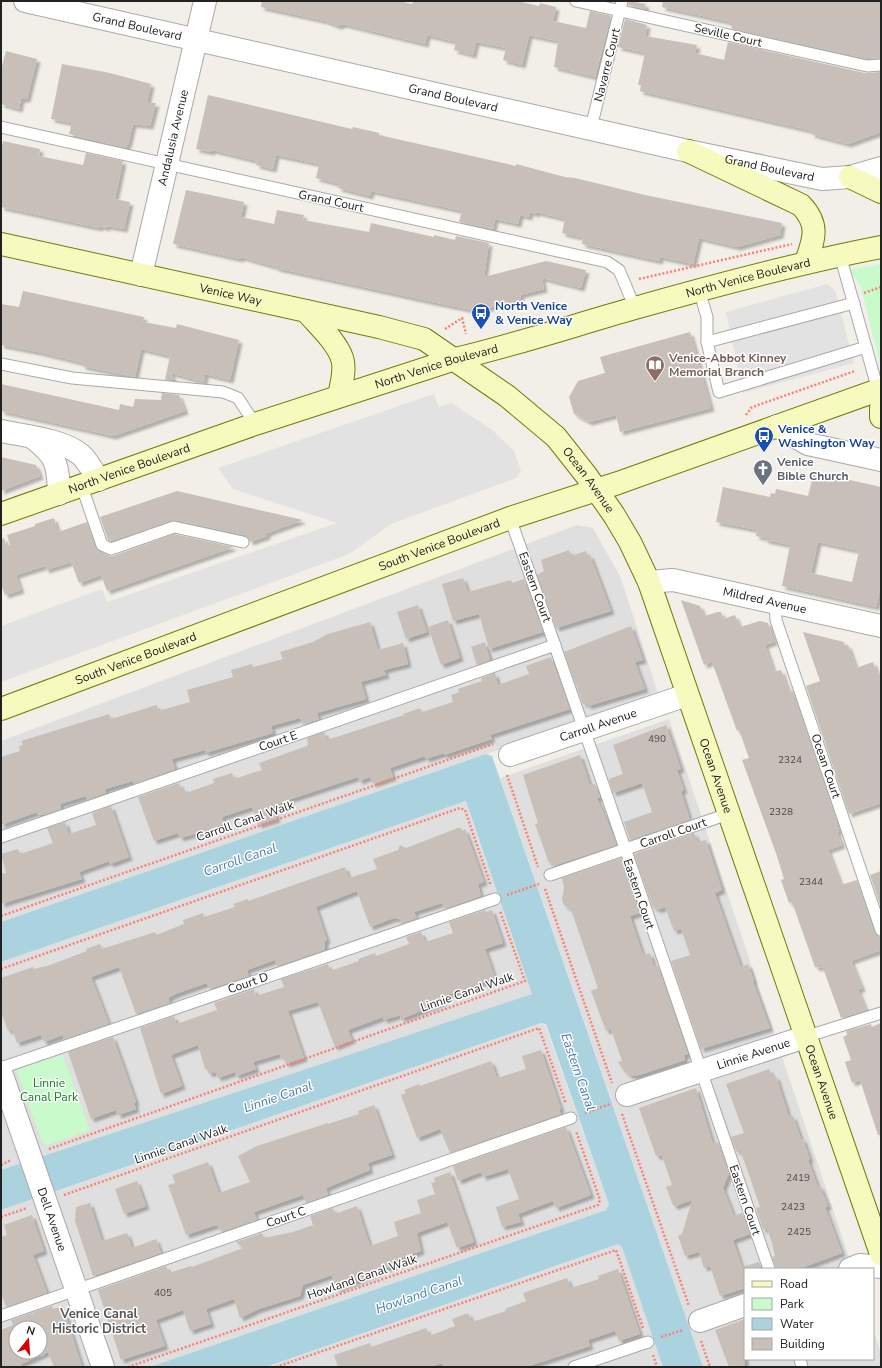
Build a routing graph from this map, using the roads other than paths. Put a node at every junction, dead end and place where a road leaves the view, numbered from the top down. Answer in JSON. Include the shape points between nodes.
{"nodes":[{"id":1,"x":25,"y":1,"type":"edge"},
{"id":2,"x":204,"y":1,"type":"edge"},
{"id":3,"x":576,"y":1,"type":"edge"},
{"id":4,"x":621,"y":6,"type":"edge"},
{"id":5,"x":195,"y":40,"type":"junction"},
{"id":6,"x":881,"y":65,"type":"edge"},
{"id":7,"x":1,"y":127,"type":"edge"},
{"id":8,"x":591,"y":128,"type":"junction"},
{"id":9,"x":688,"y":151,"type":"junction"},
{"id":10,"x":168,"y":165,"type":"junction"},
{"id":11,"x":881,"y":168,"type":"edge"},
{"id":12,"x":850,"y":177,"type":"junction"},
{"id":13,"x":881,"y":192,"type":"edge"},
{"id":14,"x":1,"y":244,"type":"edge"},
{"id":15,"x":881,"y":247,"type":"edge"},
{"id":16,"x":840,"y":255,"type":"junction"},
{"id":17,"x":806,"y":262,"type":"junction"},
{"id":18,"x":141,"y":275,"type":"junction"},
{"id":19,"x":699,"y":290,"type":"junction"},
{"id":20,"x":854,"y":303,"type":"junction"},
{"id":21,"x":635,"y":308,"type":"junction"},
{"id":22,"x":306,"y":311,"type":"junction"},
{"id":23,"x":707,"y":342,"type":"junction"},
{"id":24,"x":866,"y":347,"type":"junction"},
{"id":25,"x":454,"y":359,"type":"junction"},
{"id":26,"x":1,"y":364,"type":"edge"},
{"id":27,"x":339,"y":396,"type":"junction"},
{"id":28,"x":880,"y":396,"type":"edge"},
{"id":29,"x":881,"y":417,"type":"edge"},
{"id":30,"x":255,"y":424,"type":"junction"},
{"id":31,"x":777,"y":426,"type":"junction"},
{"id":32,"x":1,"y":431,"type":"edge"},
{"id":33,"x":33,"y":438,"type":"junction"},
{"id":34,"x":881,"y":460,"type":"edge"},
{"id":35,"x":90,"y":483,"type":"junction"},
{"id":36,"x":597,"y":490,"type":"junction"},
{"id":37,"x":59,"y":494,"type":"junction"},
{"id":38,"x":1,"y":514,"type":"edge"},
{"id":39,"x":510,"y":518,"type":"junction"},
{"id":40,"x":243,"y":542,"type":"dead end"},
{"id":41,"x":649,"y":582,"type":"junction"},
{"id":42,"x":775,"y":602,"type":"junction"},
{"id":43,"x":881,"y":626,"type":"edge"},
{"id":44,"x":555,"y":645,"type":"junction"},
{"id":45,"x":687,"y":695,"type":"junction"},
{"id":46,"x":1,"y":709,"type":"edge"},
{"id":47,"x":583,"y":730,"type":"junction"},
{"id":48,"x":502,"y":755,"type":"road end"},
{"id":49,"x":728,"y":814,"type":"junction"},
{"id":50,"x":1,"y":837,"type":"edge"},
{"id":51,"x":624,"y":850,"type":"junction"},
{"id":52,"x":546,"y":879,"type":"road end"},
{"id":53,"x":496,"y":899,"type":"road end"},
{"id":54,"x":881,"y":930,"type":"edge"},
{"id":55,"x":881,"y":1012,"type":"edge"},
{"id":56,"x":805,"y":1037,"type":"junction"},
{"id":57,"x":1,"y":1068,"type":"edge"},
{"id":58,"x":701,"y":1071,"type":"junction"},
{"id":59,"x":1,"y":1072,"type":"edge"},
{"id":60,"x":618,"y":1099,"type":"road end"},
{"id":61,"x":571,"y":1118,"type":"road end"},
{"id":62,"x":881,"y":1254,"type":"edge"},
{"id":63,"x":881,"y":1267,"type":"edge"},
{"id":64,"x":769,"y":1268,"type":"edge"},
{"id":65,"x":852,"y":1268,"type":"edge"},
{"id":66,"x":75,"y":1290,"type":"junction"},
{"id":67,"x":744,"y":1305,"type":"edge"},
{"id":68,"x":1,"y":1316,"type":"edge"},
{"id":69,"x":695,"y":1325,"type":"road end"},
{"id":70,"x":648,"y":1342,"type":"road end"},
{"id":71,"x":103,"y":1367,"type":"edge"},
{"id":72,"x":574,"y":1367,"type":"edge"}],
"edges":[{"from":1,"to":5,"type":"street","name":"Grand Boulevard"},
{"from":2,"to":5,"type":"street","name":"Andalusia Avenue"},
{"from":3,"to":4,"type":"lane","name":"Seville Court"},
{"from":4,"to":6,"type":"lane","name":"Seville Court","via":[[867,66]]},
{"from":4,"to":8,"type":"lane","name":"Navarre Court"},
{"from":5,"to":8,"type":"street","name":"Grand Boulevard"},
{"from":5,"to":10,"type":"street","name":"Andalusia Avenue"},
{"from":7,"to":10,"type":"lane","name":"Grand Court"},
{"from":8,"to":9,"type":"street","name":"Grand Boulevard"},
{"from":9,"to":12,"type":"street","name":"Grand Boulevard","via":[[822,179]]},
{"from":9,"to":17,"type":"main road","via":[[801,205],[810,214],[814,229],[814,238]]},
{"from":10,"to":18,"type":"street","name":"Andalusia Avenue"},
{"from":10,"to":21,"type":"lane","name":"Grand Court","via":[[607,262],[619,270]]},
{"from":11,"to":12,"type":"street","name":"Grand Boulevard"},
{"from":12,"to":13,"type":"main road"},
{"from":14,"to":18,"type":"main road","name":"Venice Way"},
{"from":15,"to":16,"type":"main road","name":"North Venice Boulevard"},
{"from":16,"to":17,"type":"main road","name":"North Venice Boulevard"},
{"from":16,"to":20,"type":"lane"},
{"from":17,"to":19,"type":"main road","name":"North Venice Boulevard"},
{"from":18,"to":22,"type":"main road","name":"Venice Way"},
{"from":19,"to":21,"type":"main road","name":"North Venice Boulevard"},
{"from":19,"to":23,"type":"lane","via":[[707,317]]},
{"from":20,"to":23,"type":"lane"},
{"from":20,"to":24,"type":"lane"},
{"from":21,"to":25,"type":"main road","name":"North Venice Boulevard"},
{"from":22,"to":25,"type":"main road","name":"Venice Way","via":[[424,339]]},
{"from":22,"to":27,"type":"main road","via":[[342,359],[343,372]]},
{"from":23,"to":24,"type":"lane","via":[[719,392]]},
{"from":24,"to":28,"type":"lane"},
{"from":25,"to":27,"type":"main road","name":"North Venice Boulevard"},
{"from":25,"to":36,"type":"main road","name":"Ocean Avenue","via":[[507,396],[551,433]]},
{"from":26,"to":30,"type":"lane","via":[[72,378],[223,392],[238,398]]},
{"from":27,"to":30,"type":"main road","name":"North Venice Boulevard"},
{"from":28,"to":29,"type":"main road"},
{"from":28,"to":31,"type":"main road","name":"South Venice Boulevard"},
{"from":30,"to":35,"type":"main road","name":"North Venice Boulevard"},
{"from":31,"to":34,"type":"street","via":[[808,444]]},
{"from":31,"to":36,"type":"main road","name":"South Venice Boulevard"},
{"from":32,"to":33,"type":"street"},
{"from":33,"to":35,"type":"street","via":[[72,448],[82,456]]},
{"from":33,"to":37,"type":"street","via":[[47,448],[56,463]]},
{"from":35,"to":37,"type":"main road","name":"North Venice Boulevard"},
{"from":35,"to":40,"type":"lane","via":[[92,520],[105,548],[111,549],[174,527]]},
{"from":36,"to":39,"type":"main road","name":"South Venice Boulevard"},
{"from":36,"to":41,"type":"main road","name":"Ocean Avenue","via":[[630,542]]},
{"from":37,"to":38,"type":"main road","name":"North Venice Boulevard"},
{"from":39,"to":44,"type":"lane","name":"Eastern Court"},
{"from":39,"to":46,"type":"main road","name":"South Venice Boulevard"},
{"from":41,"to":42,"type":"street","name":"Mildred Avenue","via":[[673,580]]},
{"from":41,"to":45,"type":"main road","name":"Ocean Avenue"},
{"from":42,"to":43,"type":"street","name":"Mildred Avenue"},
{"from":42,"to":54,"type":"lane","name":"Ocean Court","via":[[776,620]]},
{"from":44,"to":47,"type":"lane","name":"Eastern Court"},
{"from":44,"to":50,"type":"lane","name":"Court E"},
{"from":45,"to":47,"type":"street","name":"Carroll Avenue"},
{"from":45,"to":49,"type":"main road","name":"Ocean Avenue"},
{"from":47,"to":48,"type":"street","name":"Carroll Avenue"},
{"from":47,"to":51,"type":"lane","name":"Eastern Court"},
{"from":49,"to":51,"type":"lane","name":"Carroll Court"},
{"from":49,"to":56,"type":"main road","name":"Ocean Avenue"},
{"from":51,"to":52,"type":"lane","name":"Carroll Court"},
{"from":51,"to":58,"type":"lane","name":"Eastern Court"},
{"from":53,"to":57,"type":"lane","name":"Court D"},
{"from":55,"to":56,"type":"lane","name":"Linnie Avenue"},
{"from":56,"to":58,"type":"street","name":"Linnie Avenue"},
{"from":56,"to":62,"type":"main road","name":"Ocean Avenue"},
{"from":58,"to":60,"type":"street","name":"Linnie Avenue"},
{"from":58,"to":64,"type":"lane","name":"Eastern Court"},
{"from":59,"to":66,"type":"street","name":"Dell Avenue"},
{"from":61,"to":66,"type":"lane","name":"Court C"},
{"from":63,"to":65,"type":"street","via":[[860,1265]]},
{"from":66,"to":68,"type":"lane","name":"Court C"},
{"from":66,"to":71,"type":"street","name":"Dell Avenue"},
{"from":67,"to":69,"type":"street"},
{"from":70,"to":72,"type":"lane"}]}
